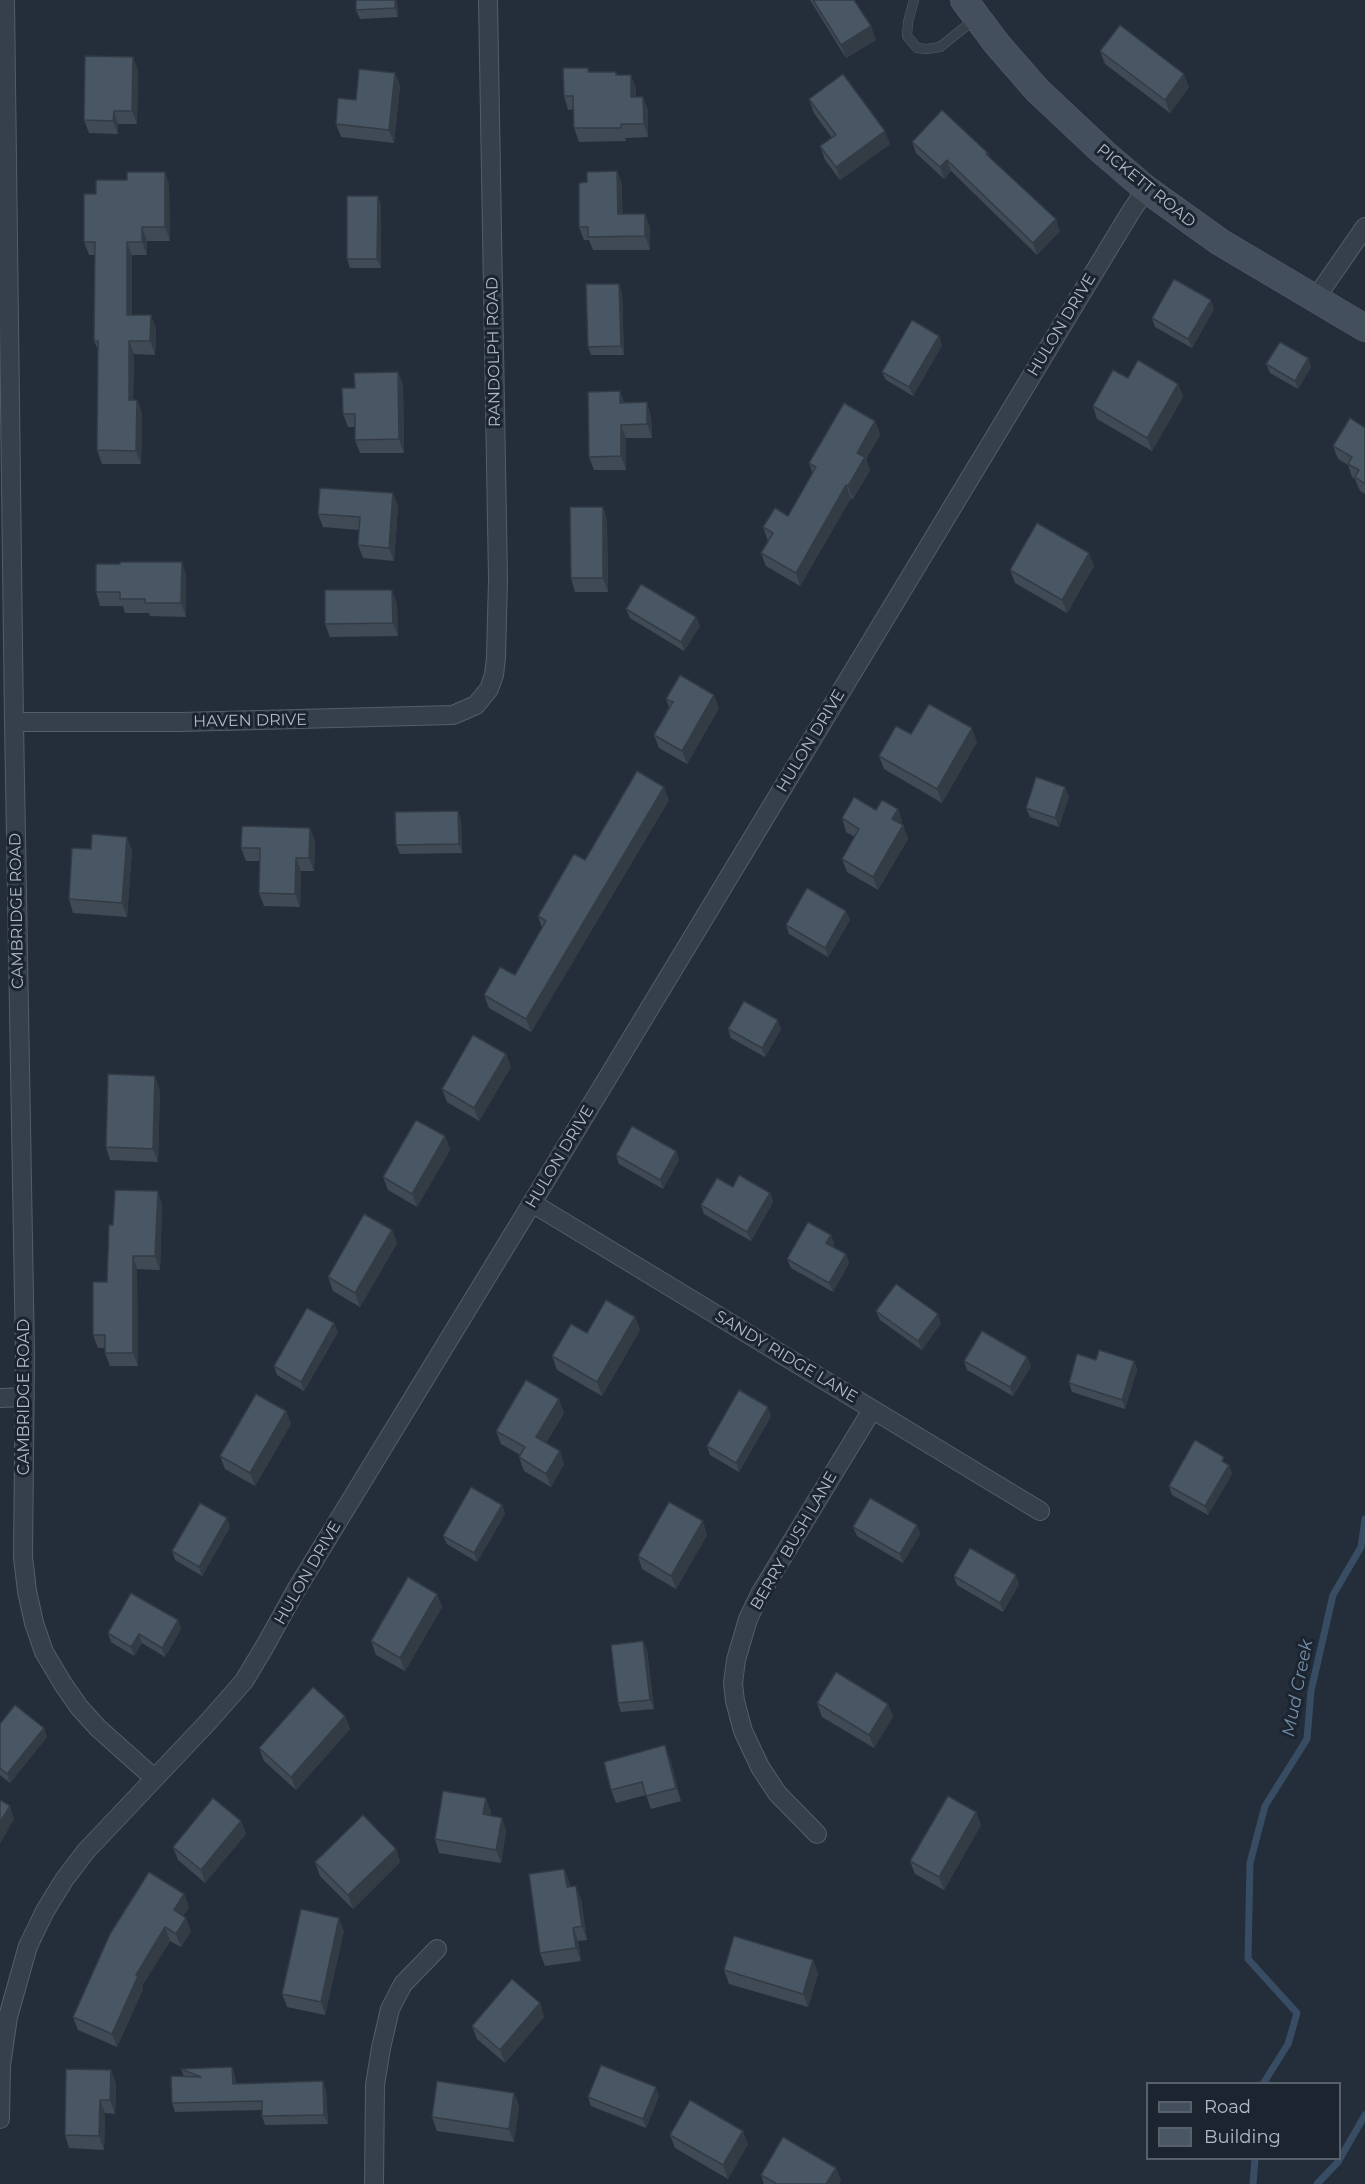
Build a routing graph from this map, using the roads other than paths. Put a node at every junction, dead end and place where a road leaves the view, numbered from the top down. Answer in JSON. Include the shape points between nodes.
{"nodes":[{"id":1,"x":5,"y":0,"type":"edge"},
{"id":2,"x":488,"y":0,"type":"edge"},
{"id":3,"x":914,"y":0,"type":"edge"},
{"id":4,"x":970,"y":9,"type":"edge"},
{"id":5,"x":1146,"y":189,"type":"junction"},
{"id":6,"x":1365,"y":227,"type":"edge"},
{"id":7,"x":1315,"y":299,"type":"junction"},
{"id":8,"x":1365,"y":328,"type":"edge"},
{"id":9,"x":481,"y":701,"type":"joint"},
{"id":10,"x":14,"y":722,"type":"junction"},
{"id":11,"x":532,"y":1203,"type":"junction"},
{"id":12,"x":25,"y":1397,"type":"junction"},
{"id":13,"x":0,"y":1398,"type":"edge"},
{"id":14,"x":872,"y":1410,"type":"junction"},
{"id":15,"x":1040,"y":1511,"type":"dead end"},
{"id":16,"x":154,"y":1778,"type":"junction"},
{"id":17,"x":817,"y":1834,"type":"dead end"},
{"id":18,"x":437,"y":1949,"type":"dead end"},
{"id":19,"x":0,"y":2119,"type":"edge"},
{"id":20,"x":374,"y":2184,"type":"edge"}],
"edges":[{"from":1,"to":10,"type":"street","name":"CAMBRIDGE ROAD"},
{"from":2,"to":9,"type":"street","name":"RANDOLPH ROAD","via":[[498,637],[494,675]]},
{"from":3,"to":4,"type":"lane","via":[[907,36],[917,48],[940,47]]},
{"from":4,"to":5,"type":"street","name":"PICKETT ROAD","via":[[1037,90]]},
{"from":5,"to":7,"type":"street","name":"PICKETT ROAD","via":[[1220,242]]},
{"from":5,"to":11,"type":"street","name":"HULON DRIVE"},
{"from":6,"to":7,"type":"street"},
{"from":7,"to":8,"type":"street","name":"PICKETT ROAD"},
{"from":9,"to":10,"type":"street","name":"HAVEN DRIVE","via":[[453,715],[394,718]]},
{"from":10,"to":12,"type":"street","name":"CAMBRIDGE ROAD"},
{"from":11,"to":14,"type":"street","name":"SANDY RIDGE LANE"},
{"from":11,"to":16,"type":"street","name":"HULON DRIVE","via":[[244,1681]]},
{"from":12,"to":13,"type":"street"},
{"from":12,"to":16,"type":"street","name":"CAMBRIDGE ROAD","via":[[23,1557],[34,1623],[44,1652],[79,1707]]},
{"from":14,"to":15,"type":"street","name":"SANDY RIDGE LANE"},
{"from":14,"to":17,"type":"street","name":"BERRY BUSH LANE","via":[[760,1594],[736,1660],[734,1692],[743,1731],[777,1793]]},
{"from":16,"to":19,"type":"street","name":"HULON DRIVE","via":[[64,1880],[28,1946],[8,2017],[1,2065]]},
{"from":18,"to":20,"type":"street","via":[[404,1984],[390,2009],[375,2085]]}]}
